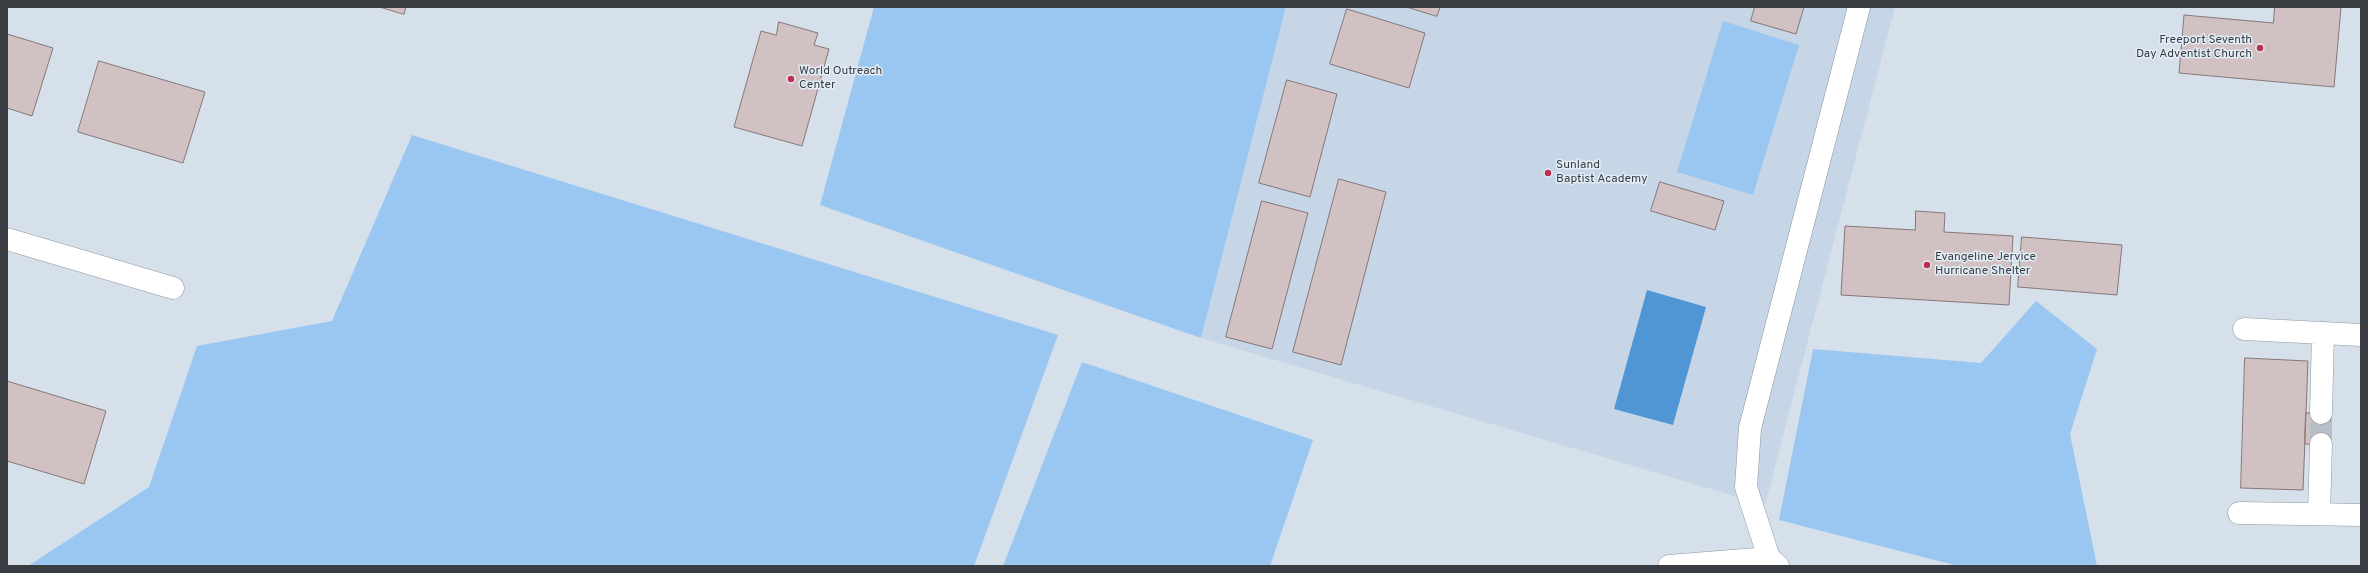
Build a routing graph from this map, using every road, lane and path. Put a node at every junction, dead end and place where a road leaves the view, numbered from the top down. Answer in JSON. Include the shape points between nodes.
{"nodes":[{"id":1,"x":1859,"y":7,"type":"edge"},
{"id":2,"x":7,"y":239,"type":"edge"},
{"id":3,"x":173,"y":288,"type":"dead end"},
{"id":4,"x":2244,"y":329,"type":"dead end"},
{"id":5,"x":2323,"y":333,"type":"junction"},
{"id":6,"x":2361,"y":335,"type":"edge"},
{"id":7,"x":2321,"y":413,"type":"tunnel mouth"},
{"id":8,"x":2321,"y":444,"type":"tunnel mouth"},
{"id":9,"x":2239,"y":513,"type":"dead end"},
{"id":10,"x":2319,"y":514,"type":"junction"},
{"id":11,"x":2361,"y":515,"type":"edge"},
{"id":12,"x":1773,"y":562,"type":"edge"},
{"id":13,"x":1669,"y":566,"type":"edge"}],
"edges":[{"from":1,"to":12,"type":"street","via":[[1750,428],[1746,487]]},
{"from":2,"to":3,"type":"street"},
{"from":4,"to":5,"type":"street"},
{"from":5,"to":6,"type":"street"},
{"from":5,"to":7,"type":"street"},
{"from":8,"to":10,"type":"street"},
{"from":9,"to":10,"type":"street"},
{"from":10,"to":11,"type":"street"},
{"from":12,"to":13,"type":"street"}]}
